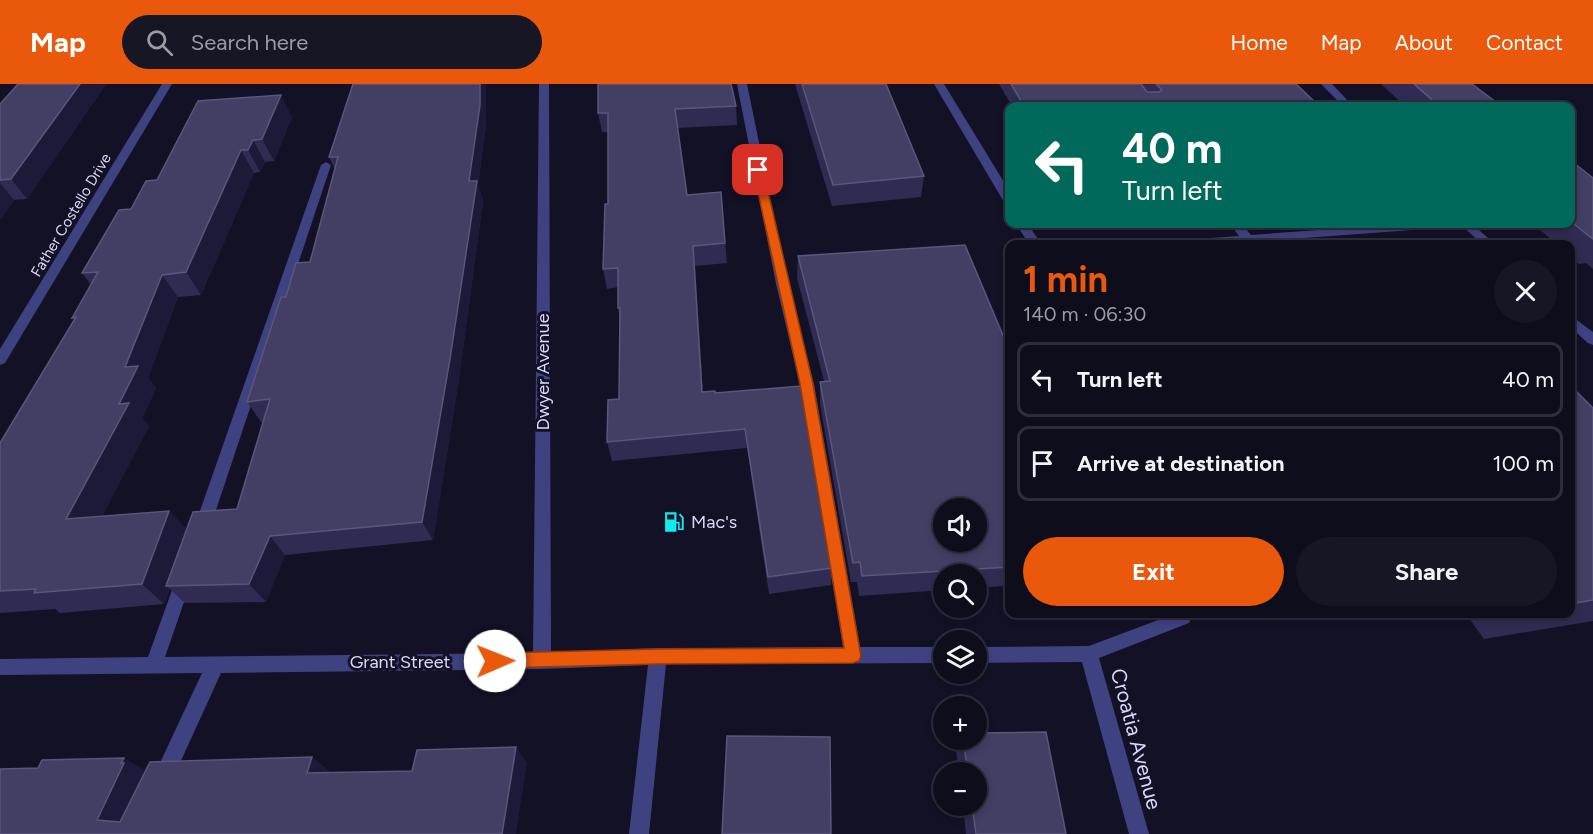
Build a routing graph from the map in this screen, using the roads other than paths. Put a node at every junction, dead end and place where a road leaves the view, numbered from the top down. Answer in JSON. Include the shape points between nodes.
{"nodes":[{"id":1,"x":167,"y":84,"type":"edge"},
{"id":2,"x":544,"y":84,"type":"edge"},
{"id":3,"x":742,"y":84,"type":"edge"},
{"id":4,"x":939,"y":84,"type":"edge"},
{"id":5,"x":1326,"y":84,"type":"edge"},
{"id":6,"x":1344,"y":102,"type":"edge"},
{"id":7,"x":326,"y":165,"type":"dead end"},
{"id":8,"x":1005,"y":194,"type":"edge"},
{"id":9,"x":1239,"y":228,"type":"edge"},
{"id":10,"x":1389,"y":228,"type":"edge"},
{"id":11,"x":1471,"y":228,"type":"edge"},
{"id":12,"x":1248,"y":239,"type":"junction"},
{"id":13,"x":1235,"y":240,"type":"edge"},
{"id":14,"x":1484,"y":240,"type":"edge"},
{"id":15,"x":1575,"y":324,"type":"edge"},
{"id":16,"x":1593,"y":340,"type":"edge"},
{"id":17,"x":0,"y":360,"type":"edge"},
{"id":18,"x":197,"y":543,"type":"edge"},
{"id":19,"x":189,"y":565,"type":"edge"},
{"id":20,"x":1183,"y":618,"type":"edge"},
{"id":21,"x":1089,"y":654,"type":"junction"},
{"id":22,"x":933,"y":655,"type":"edge"},
{"id":23,"x":987,"y":655,"type":"edge"},
{"id":24,"x":658,"y":656,"type":"junction"},
{"id":25,"x":853,"y":656,"type":"junction"},
{"id":26,"x":542,"y":660,"type":"junction"},
{"id":27,"x":216,"y":663,"type":"junction"},
{"id":28,"x":154,"y":664,"type":"junction"},
{"id":29,"x":0,"y":667,"type":"edge"},
{"id":30,"x":153,"y":802,"type":"edge"},
{"id":31,"x":639,"y":834,"type":"edge"},
{"id":32,"x":1138,"y":834,"type":"edge"}],
"edges":[{"from":1,"to":17,"type":"street","name":"Father Costello Drive"},
{"from":2,"to":26,"type":"street","name":"Dwyer Avenue"},
{"from":3,"to":25,"type":"street","via":[[777,261],[807,384]]},
{"from":4,"to":8,"type":"street"},
{"from":5,"to":6,"type":"street"},
{"from":7,"to":18,"type":"street"},
{"from":9,"to":12,"type":"street"},
{"from":10,"to":12,"type":"street"},
{"from":11,"to":14,"type":"street"},
{"from":12,"to":13,"type":"street"},
{"from":15,"to":16,"type":"street"},
{"from":19,"to":28,"type":"street"},
{"from":20,"to":21,"type":"street","name":"Croatia Avenue"},
{"from":21,"to":23,"type":"street"},
{"from":21,"to":32,"type":"street","name":"Croatia Avenue"},
{"from":22,"to":25,"type":"street","name":"Grant Street"},
{"from":24,"to":25,"type":"street","name":"Grant Street"},
{"from":24,"to":26,"type":"street","name":"Grant Street"},
{"from":24,"to":31,"type":"street"},
{"from":26,"to":27,"type":"street","name":"Grant Street"},
{"from":27,"to":28,"type":"street","name":"Grant Street"},
{"from":27,"to":30,"type":"street"},
{"from":28,"to":29,"type":"street","name":"Grant Street"}]}
